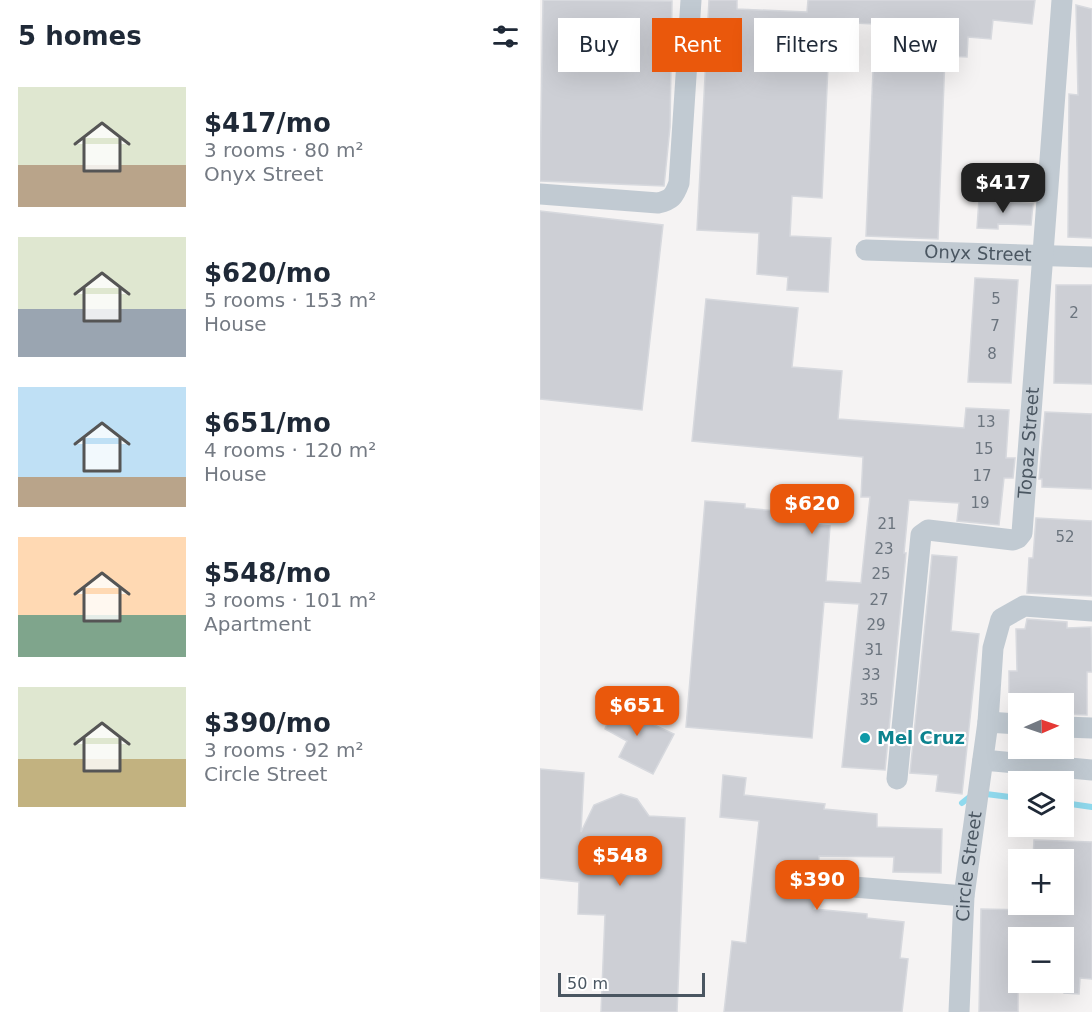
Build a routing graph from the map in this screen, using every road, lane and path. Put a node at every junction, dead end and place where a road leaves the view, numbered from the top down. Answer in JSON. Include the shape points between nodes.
{"nodes":[{"id":1,"x":691,"y":0,"type":"edge"},
{"id":2,"x":1062,"y":0,"type":"edge"},
{"id":3,"x":540,"y":194,"type":"edge"},
{"id":4,"x":866,"y":250,"type":"dead end"},
{"id":5,"x":1043,"y":255,"type":"junction"},
{"id":6,"x":1092,"y":257,"type":"edge"},
{"id":7,"x":1092,"y":611,"type":"edge"},
{"id":8,"x":988,"y":722,"type":"junction"},
{"id":9,"x":1008,"y":723,"type":"edge"},
{"id":10,"x":1074,"y":727,"type":"edge"},
{"id":11,"x":1092,"y":728,"type":"edge"},
{"id":12,"x":983,"y":760,"type":"junction"},
{"id":13,"x":1092,"y":770,"type":"edge"},
{"id":14,"x":897,"y":779,"type":"dead end"},
{"id":15,"x":829,"y":885,"type":"dead end"},
{"id":16,"x":964,"y":896,"type":"junction"},
{"id":17,"x":959,"y":1012,"type":"edge"}],
"edges":[{"from":1,"to":3,"type":"street","via":[[679,183],[675,194],[658,203]]},
{"from":2,"to":5,"type":"street","name":"Topaz Street"},
{"from":4,"to":5,"type":"street","name":"Onyx Street"},
{"from":5,"to":6,"type":"street","name":"Onyx Street"},
{"from":5,"to":14,"type":"street","name":"Topaz Street","via":[[1022,533],[1013,540],[927,530],[921,535]]},
{"from":7,"to":8,"type":"street","name":"Circle Street","via":[[1024,606],[1001,619],[993,648]]},
{"from":8,"to":9,"type":"street"},
{"from":8,"to":12,"type":"street","name":"Circle Street"},
{"from":10,"to":11,"type":"street"},
{"from":12,"to":13,"type":"street"},
{"from":12,"to":16,"type":"street","name":"Circle Street"},
{"from":15,"to":16,"type":"street"},
{"from":16,"to":17,"type":"street","name":"Circle Street"}]}
